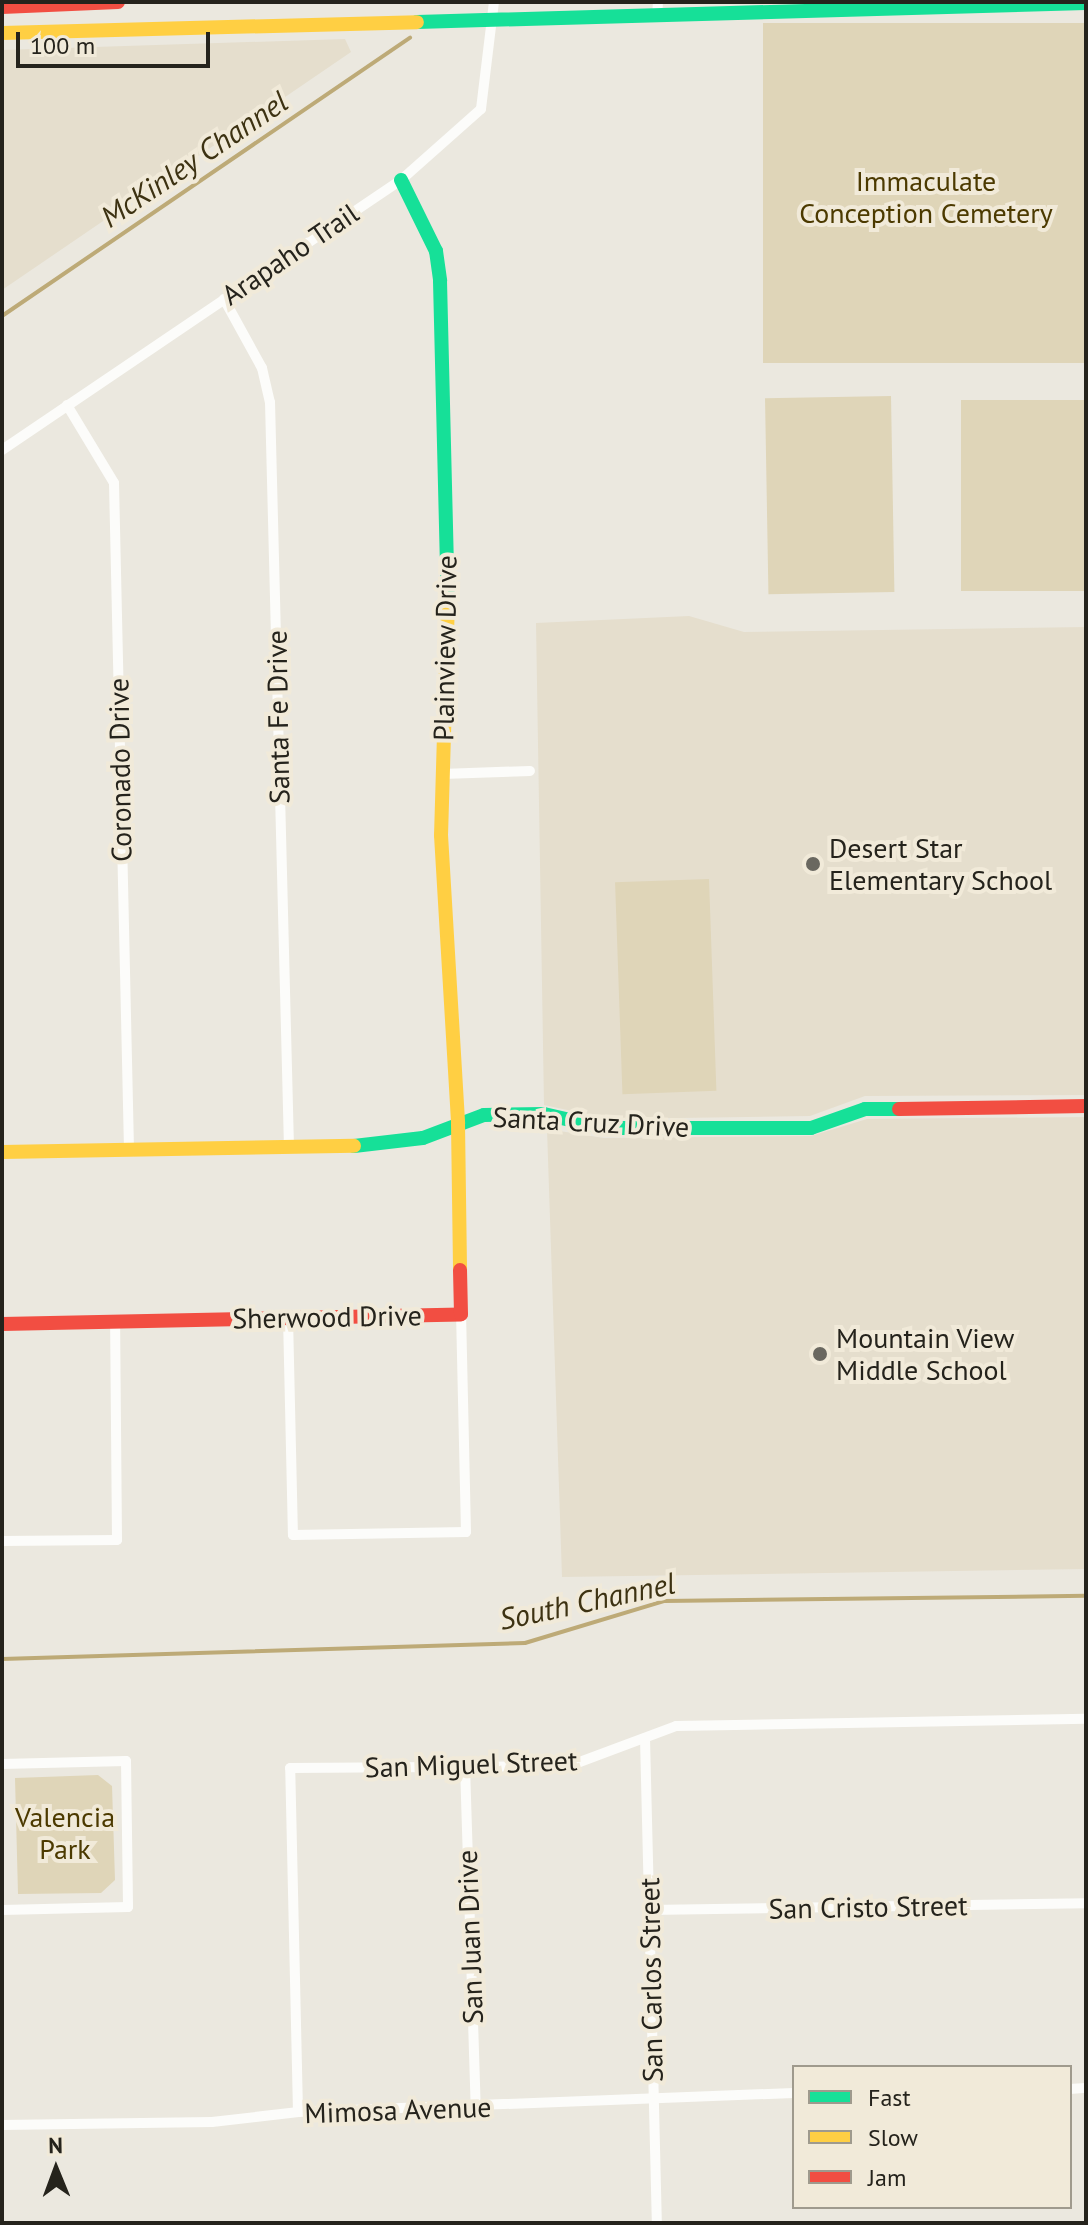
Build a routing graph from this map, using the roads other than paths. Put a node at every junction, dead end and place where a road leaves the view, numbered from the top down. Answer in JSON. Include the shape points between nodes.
{"nodes":[{"id":1,"x":118,"y":2,"type":"edge"},
{"id":2,"x":494,"y":2,"type":"edge"},
{"id":3,"x":1086,"y":3,"type":"edge"},
{"id":4,"x":830,"y":6,"type":"edge"},
{"id":5,"x":2,"y":7,"type":"edge"},
{"id":6,"x":657,"y":9,"type":"edge"},
{"id":7,"x":495,"y":20,"type":"junction"},
{"id":8,"x":2,"y":33,"type":"edge"},
{"id":9,"x":401,"y":180,"type":"junction"},
{"id":10,"x":224,"y":299,"type":"junction"},
{"id":11,"x":67,"y":405,"type":"junction"},
{"id":12,"x":2,"y":450,"type":"edge"},
{"id":13,"x":530,"y":771,"type":"dead end"},
{"id":14,"x":442,"y":774,"type":"junction"},
{"id":15,"x":1086,"y":1106,"type":"edge"},
{"id":16,"x":458,"y":1124,"type":"junction"},
{"id":17,"x":289,"y":1147,"type":"junction"},
{"id":18,"x":129,"y":1149,"type":"junction"},
{"id":19,"x":2,"y":1152,"type":"edge"},
{"id":20,"x":461,"y":1314,"type":"junction"},
{"id":21,"x":288,"y":1317,"type":"junction"},
{"id":22,"x":115,"y":1321,"type":"junction"},
{"id":23,"x":2,"y":1324,"type":"edge"},
{"id":24,"x":2,"y":1541,"type":"edge"},
{"id":25,"x":1086,"y":1719,"type":"edge"},
{"id":26,"x":645,"y":1738,"type":"junction"},
{"id":27,"x":2,"y":1764,"type":"edge"},
{"id":28,"x":465,"y":1766,"type":"junction"},
{"id":29,"x":1086,"y":1903,"type":"edge"},
{"id":30,"x":2,"y":1910,"type":"edge"},
{"id":31,"x":649,"y":1910,"type":"junction"},
{"id":32,"x":792,"y":2093,"type":"edge"},
{"id":33,"x":654,"y":2096,"type":"junction"},
{"id":34,"x":476,"y":2108,"type":"junction"},
{"id":35,"x":298,"y":2112,"type":"junction"},
{"id":36,"x":2,"y":2125,"type":"edge"},
{"id":37,"x":657,"y":2223,"type":"edge"}],
"edges":[{"from":1,"to":5,"type":"street"},
{"from":2,"to":7,"type":"street","name":"Arapaho Trail"},
{"from":3,"to":4,"type":"street"},
{"from":4,"to":6,"type":"street"},
{"from":6,"to":7,"type":"street"},
{"from":7,"to":8,"type":"street"},
{"from":7,"to":9,"type":"street","name":"Arapaho Trail","via":[[481,109]]},
{"from":9,"to":10,"type":"street","name":"Arapaho Trail"},
{"from":9,"to":14,"type":"street","name":"Plainview Drive","via":[[436,251],[440,281],[448,606]]},
{"from":10,"to":11,"type":"street","name":"Arapaho Trail"},
{"from":10,"to":17,"type":"street","name":"Santa Fe Drive","via":[[262,368],[270,402]]},
{"from":11,"to":12,"type":"street","name":"Arapaho Trail"},
{"from":11,"to":18,"type":"street","name":"Coronado Drive","via":[[114,483]]},
{"from":13,"to":14,"type":"street"},
{"from":14,"to":16,"type":"street","name":"Plainview Drive"},
{"from":15,"to":16,"type":"street","name":"Santa Cruz Drive","via":[[865,1109],[811,1128],[605,1128],[544,1114],[484,1115]]},
{"from":16,"to":17,"type":"street","name":"Santa Cruz Drive","via":[[382,1146]]},
{"from":16,"to":20,"type":"street","name":"Sherwood Drive"},
{"from":17,"to":18,"type":"street","name":"Santa Cruz Drive"},
{"from":18,"to":19,"type":"street","name":"Santa Cruz Drive"},
{"from":20,"to":21,"type":"street","name":"Sherwood Drive"},
{"from":20,"to":21,"type":"street","via":[[466,1532],[451,1533],[293,1535]]},
{"from":21,"to":22,"type":"street","name":"Sherwood Drive"},
{"from":22,"to":23,"type":"street","name":"Sherwood Drive"},
{"from":22,"to":24,"type":"street","via":[[117,1540]]},
{"from":25,"to":26,"type":"street","name":"San Miguel Street","via":[[676,1726]]},
{"from":26,"to":28,"type":"street","name":"San Miguel Street","via":[[569,1766]]},
{"from":26,"to":31,"type":"street","name":"San Carlos Street"},
{"from":27,"to":30,"type":"street","via":[[126,1761],[128,1907]]},
{"from":28,"to":34,"type":"street","name":"San Juan Drive"},
{"from":28,"to":35,"type":"street","name":"San Miguel Street","via":[[290,1768]]},
{"from":29,"to":31,"type":"street","name":"San Cristo Street"},
{"from":31,"to":33,"type":"street","name":"San Carlos Street"},
{"from":32,"to":33,"type":"street","name":"Mimosa Avenue"},
{"from":33,"to":34,"type":"street","name":"Mimosa Avenue"},
{"from":33,"to":37,"type":"street","name":"San Carlos Street"},
{"from":34,"to":35,"type":"street","name":"Mimosa Avenue"},
{"from":35,"to":36,"type":"street","name":"Mimosa Avenue","via":[[212,2122]]}]}
